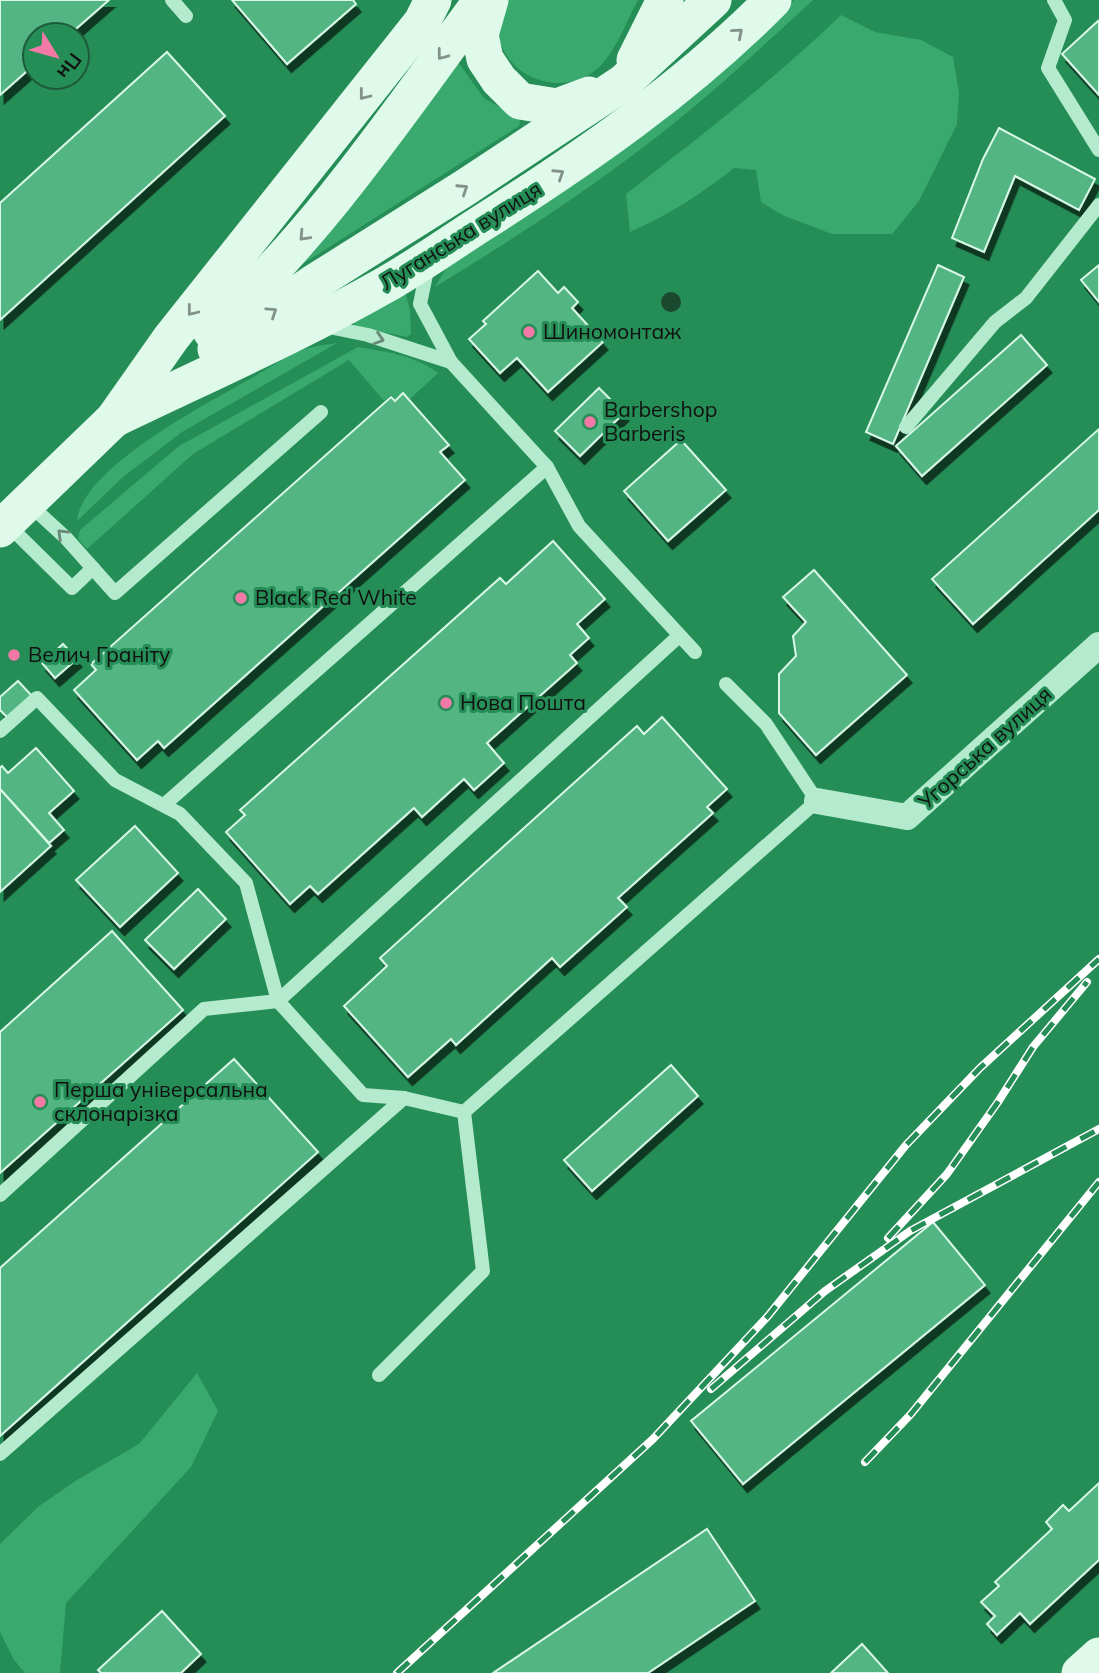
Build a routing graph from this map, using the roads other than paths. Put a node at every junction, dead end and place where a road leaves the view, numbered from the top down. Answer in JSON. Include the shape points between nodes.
{"nodes":[{"id":1,"x":172,"y":0,"type":"edge"},
{"id":2,"x":433,"y":0,"type":"edge"},
{"id":3,"x":482,"y":0,"type":"edge"},
{"id":4,"x":490,"y":0,"type":"edge"},
{"id":5,"x":666,"y":0,"type":"edge"},
{"id":6,"x":713,"y":0,"type":"edge"},
{"id":7,"x":773,"y":0,"type":"edge"},
{"id":8,"x":1054,"y":0,"type":"edge"},
{"id":9,"x":186,"y":16,"type":"dead end"},
{"id":10,"x":623,"y":83,"type":"junction"},
{"id":11,"x":1099,"y":150,"type":"edge"},
{"id":12,"x":1099,"y":205,"type":"edge"},
{"id":13,"x":429,"y":257,"type":"junction"},
{"id":14,"x":312,"y":324,"type":"junction"},
{"id":15,"x":451,"y":362,"type":"junction"},
{"id":16,"x":321,"y":412,"type":"dead end"},
{"id":17,"x":114,"y":419,"type":"junction"},
{"id":18,"x":906,"y":427,"type":"dead end"},
{"id":19,"x":547,"y":467,"type":"junction"},
{"id":20,"x":11,"y":518,"type":"edge"},
{"id":21,"x":93,"y":568,"type":"junction"},
{"id":22,"x":679,"y":636,"type":"junction"},
{"id":23,"x":1099,"y":645,"type":"edge"},
{"id":24,"x":695,"y":652,"type":"dead end"},
{"id":25,"x":726,"y":684,"type":"dead end"},
{"id":26,"x":0,"y":731,"type":"edge"},
{"id":27,"x":817,"y":801,"type":"junction"},
{"id":28,"x":164,"y":806,"type":"junction"},
{"id":29,"x":278,"y":1001,"type":"junction"},
{"id":30,"x":404,"y":1098,"type":"junction"},
{"id":31,"x":464,"y":1112,"type":"junction"},
{"id":32,"x":0,"y":1195,"type":"edge"},
{"id":33,"x":379,"y":1374,"type":"dead end"},
{"id":34,"x":0,"y":1454,"type":"edge"},
{"id":35,"x":1099,"y":1656,"type":"edge"},
{"id":36,"x":1080,"y":1673,"type":"edge"}],
"edges":[{"from":1,"to":9,"type":"lane"},
{"from":2,"to":17,"type":"main road","name":"Луганська вулиця","one_way":true,"via":[[422,22],[172,338]]},
{"from":3,"to":17,"type":"main road","one_way":true,"via":[[315,224],[244,301]]},
{"from":4,"to":10,"type":"main road","via":[[480,35],[485,59],[520,102],[557,107]]},
{"from":5,"to":10,"type":"main road"},
{"from":6,"to":10,"type":"main road"},
{"from":13,"to":7,"type":"main road","name":"Луганська вулиця","one_way":true,"via":[[632,121]]},
{"from":8,"to":11,"type":"lane","via":[[1065,20],[1048,68]]},
{"from":17,"to":10,"type":"main road","one_way":true,"via":[[312,284]]},
{"from":12,"to":18,"type":"lane","via":[[1026,298],[995,322]]},
{"from":13,"to":14,"type":"main road","name":"Луганська вулиця"},
{"from":13,"to":15,"type":"lane","via":[[420,304]]},
{"from":14,"to":15,"type":"lane","one_way":true,"via":[[368,335]]},
{"from":14,"to":17,"type":"main road","name":"Луганська вулиця"},
{"from":15,"to":19,"type":"lane"},
{"from":16,"to":21,"type":"lane","via":[[115,593]]},
{"from":17,"to":20,"type":"main road","name":"Луганська вулиця"},
{"from":19,"to":22,"type":"lane","via":[[579,526]]},
{"from":19,"to":28,"type":"lane"},
{"from":21,"to":20,"type":"lane","one_way":true,"via":[[66,538]]},
{"from":20,"to":21,"type":"lane","via":[[72,588]]},
{"from":22,"to":24,"type":"lane"},
{"from":22,"to":29,"type":"lane"},
{"from":23,"to":27,"type":"street","name":"Угорська вулиця","via":[[907,817]]},
{"from":25,"to":27,"type":"lane","via":[[766,724]]},
{"from":26,"to":28,"type":"lane","via":[[37,698],[115,780]]},
{"from":27,"to":31,"type":"lane"},
{"from":28,"to":29,"type":"lane","via":[[180,814],[246,883]]},
{"from":29,"to":30,"type":"lane","via":[[363,1095]]},
{"from":29,"to":32,"type":"lane","via":[[204,1009]]},
{"from":30,"to":31,"type":"lane"},
{"from":30,"to":34,"type":"lane"},
{"from":31,"to":33,"type":"lane","via":[[483,1271]]},
{"from":35,"to":36,"type":"main road"}]}
